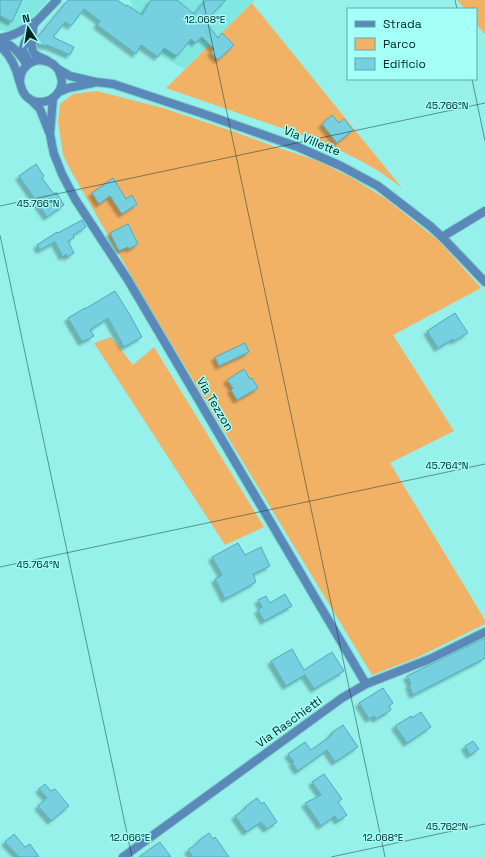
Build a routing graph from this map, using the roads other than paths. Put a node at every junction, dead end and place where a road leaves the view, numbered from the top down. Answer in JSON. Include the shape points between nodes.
{"nodes":[{"id":1,"x":57,"y":0,"type":"edge"},
{"id":2,"x":36,"y":22,"type":"junction"},
{"id":3,"x":0,"y":39,"type":"edge"},
{"id":4,"x":0,"y":46,"type":"edge"},
{"id":5,"x":50,"y":62,"type":"junction"},
{"id":6,"x":29,"y":64,"type":"junction"},
{"id":7,"x":58,"y":69,"type":"junction"},
{"id":8,"x":20,"y":82,"type":"junction"},
{"id":9,"x":96,"y":82,"type":"junction"},
{"id":10,"x":59,"y":92,"type":"junction"},
{"id":11,"x":53,"y":98,"type":"junction"},
{"id":12,"x":29,"y":99,"type":"junction"},
{"id":13,"x":50,"y":134,"type":"junction"},
{"id":14,"x":485,"y":211,"type":"edge"},
{"id":15,"x":442,"y":237,"type":"junction"},
{"id":16,"x":485,"y":282,"type":"edge"},
{"id":17,"x":485,"y":632,"type":"edge"},
{"id":18,"x":366,"y":684,"type":"junction"},
{"id":19,"x":122,"y":857,"type":"edge"}],
"edges":[{"from":1,"to":2,"type":"street"},
{"from":2,"to":3,"type":"street","via":[[16,34]]},
{"from":2,"to":5,"type":"street","name":"Via Villette","via":[[32,50]]},
{"from":2,"to":6,"type":"street","via":[[23,48]]},
{"from":3,"to":6,"type":"street","via":[[17,50]]},
{"from":4,"to":8,"type":"street","via":[[9,55]]},
{"from":5,"to":6,"type":"street","via":[[39,60]]},
{"from":5,"to":7,"type":"street","name":"Via Villette"},
{"from":6,"to":8,"type":"street","via":[[23,70]]},
{"from":7,"to":9,"type":"street","name":"Via Villette","via":[[70,76]]},
{"from":7,"to":10,"type":"street","via":[[62,80]]},
{"from":8,"to":12,"type":"street","via":[[24,94]]},
{"from":9,"to":10,"type":"street","name":"Via Villette"},
{"from":9,"to":15,"type":"street","name":"Via Villette","via":[[113,84],[201,113],[298,147],[341,166],[378,186]]},
{"from":10,"to":11,"type":"street","name":"Via Villette"},
{"from":11,"to":12,"type":"street","via":[[41,102]]},
{"from":11,"to":13,"type":"street","name":"Via Tezzon"},
{"from":12,"to":13,"type":"street","name":"Via Tezzon","via":[[40,109]]},
{"from":13,"to":18,"type":"street","name":"Via Tezzon","via":[[54,154],[75,200],[128,280]]},
{"from":14,"to":15,"type":"street"},
{"from":15,"to":16,"type":"street","name":"Via Villette"},
{"from":17,"to":18,"type":"street","name":"Via Raschietti"},
{"from":18,"to":19,"type":"street","name":"Via Raschietti","via":[[342,698]]}]}
